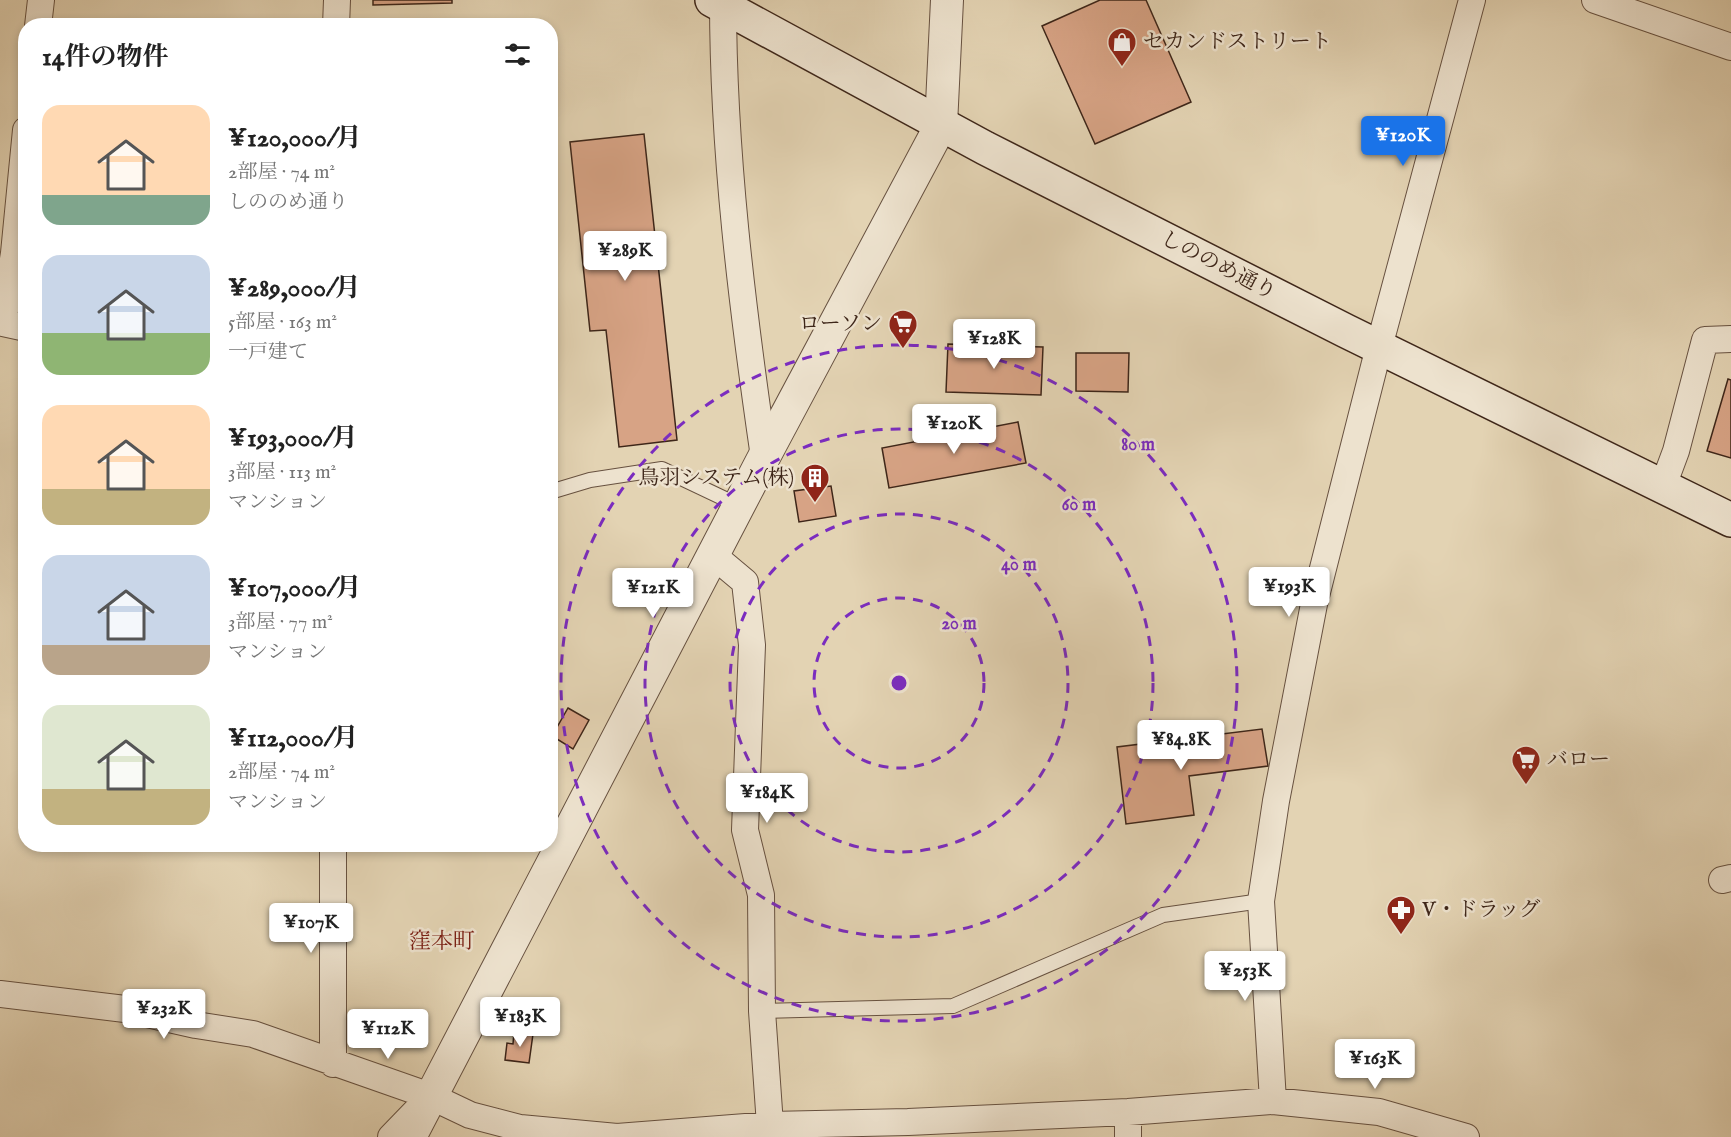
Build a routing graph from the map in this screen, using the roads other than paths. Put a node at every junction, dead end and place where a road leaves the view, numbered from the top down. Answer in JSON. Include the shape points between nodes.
{"nodes":[{"id":1,"x":41,"y":0,"type":"edge"},
{"id":2,"x":337,"y":0,"type":"edge"},
{"id":3,"x":947,"y":0,"type":"edge"},
{"id":4,"x":1472,"y":0,"type":"edge"},
{"id":5,"x":1595,"y":0,"type":"edge"},
{"id":6,"x":719,"y":2,"type":"edge"},
{"id":7,"x":39,"y":18,"type":"edge"},
{"id":8,"x":336,"y":18,"type":"edge"},
{"id":9,"x":1731,"y":47,"type":"edge"},
{"id":10,"x":941,"y":125,"type":"junction"},
{"id":11,"x":18,"y":181,"type":"edge"},
{"id":12,"x":7,"y":251,"type":"edge"},
{"id":13,"x":10,"y":329,"type":"edge"},
{"id":14,"x":1731,"y":339,"type":"edge"},
{"id":15,"x":1379,"y":347,"type":"junction"},
{"id":16,"x":764,"y":457,"type":"junction"},
{"id":17,"x":1663,"y":486,"type":"junction"},
{"id":18,"x":558,"y":490,"type":"edge"},
{"id":19,"x":740,"y":506,"type":"junction"},
{"id":20,"x":1731,"y":520,"type":"edge"},
{"id":21,"x":714,"y":556,"type":"junction"},
{"id":22,"x":333,"y":852,"type":"edge"},
{"id":23,"x":1262,"y":901,"type":"junction"},
{"id":24,"x":0,"y":994,"type":"edge"},
{"id":25,"x":762,"y":1011,"type":"junction"},
{"id":26,"x":333,"y":1064,"type":"junction"},
{"id":27,"x":430,"y":1096,"type":"junction"},
{"id":28,"x":1273,"y":1101,"type":"junction"},
{"id":29,"x":1128,"y":1112,"type":"junction"},
{"id":30,"x":770,"y":1125,"type":"junction"},
{"id":31,"x":724,"y":1133,"type":"edge"},
{"id":32,"x":391,"y":1137,"type":"edge"},
{"id":33,"x":410,"y":1137,"type":"edge"},
{"id":34,"x":422,"y":1137,"type":"edge"},
{"id":35,"x":1128,"y":1137,"type":"edge"},
{"id":36,"x":1466,"y":1137,"type":"edge"}],
"edges":[{"from":1,"to":7,"type":"street"},
{"from":2,"to":8,"type":"street"},
{"from":3,"to":10,"type":"street"},
{"from":4,"to":15,"type":"street"},
{"from":5,"to":9,"type":"street"},
{"from":6,"to":10,"type":"main road","name":"しののめ通り"},
{"from":6,"to":16,"type":"street","via":[[741,299]]},
{"from":10,"to":15,"type":"main road","name":"しののめ通り"},
{"from":10,"to":16,"type":"street"},
{"from":11,"to":12,"type":"street"},
{"from":12,"to":13,"type":"street"},
{"from":14,"to":17,"type":"street","via":[[1705,339]]},
{"from":15,"to":17,"type":"main road","name":"しののめ通り"},
{"from":15,"to":23,"type":"street","via":[[1314,604],[1275,801]]},
{"from":16,"to":19,"type":"street"},
{"from":17,"to":20,"type":"main road","name":"しののめ通り"},
{"from":18,"to":19,"type":"lane","via":[[590,480],[663,469]]},
{"from":19,"to":21,"type":"street"},
{"from":21,"to":25,"type":"street","via":[[745,582],[752,645],[745,830],[761,895]]},
{"from":21,"to":27,"type":"street"},
{"from":22,"to":26,"type":"street"},
{"from":23,"to":25,"type":"lane","via":[[1163,915],[953,1006]]},
{"from":23,"to":28,"type":"street"},
{"from":24,"to":26,"type":"street","via":[[125,1009],[254,1034]]},
{"from":25,"to":30,"type":"street"},
{"from":26,"to":27,"type":"street"},
{"from":27,"to":31,"type":"street","via":[[470,1114],[520,1128],[616,1137]]},
{"from":27,"to":32,"type":"street"},
{"from":27,"to":33,"type":"street"},
{"from":27,"to":34,"type":"street"},
{"from":28,"to":29,"type":"street"},
{"from":28,"to":36,"type":"street","via":[[1379,1112]]},
{"from":29,"to":30,"type":"street"},
{"from":29,"to":35,"type":"street"},
{"from":30,"to":31,"type":"street"}]}
